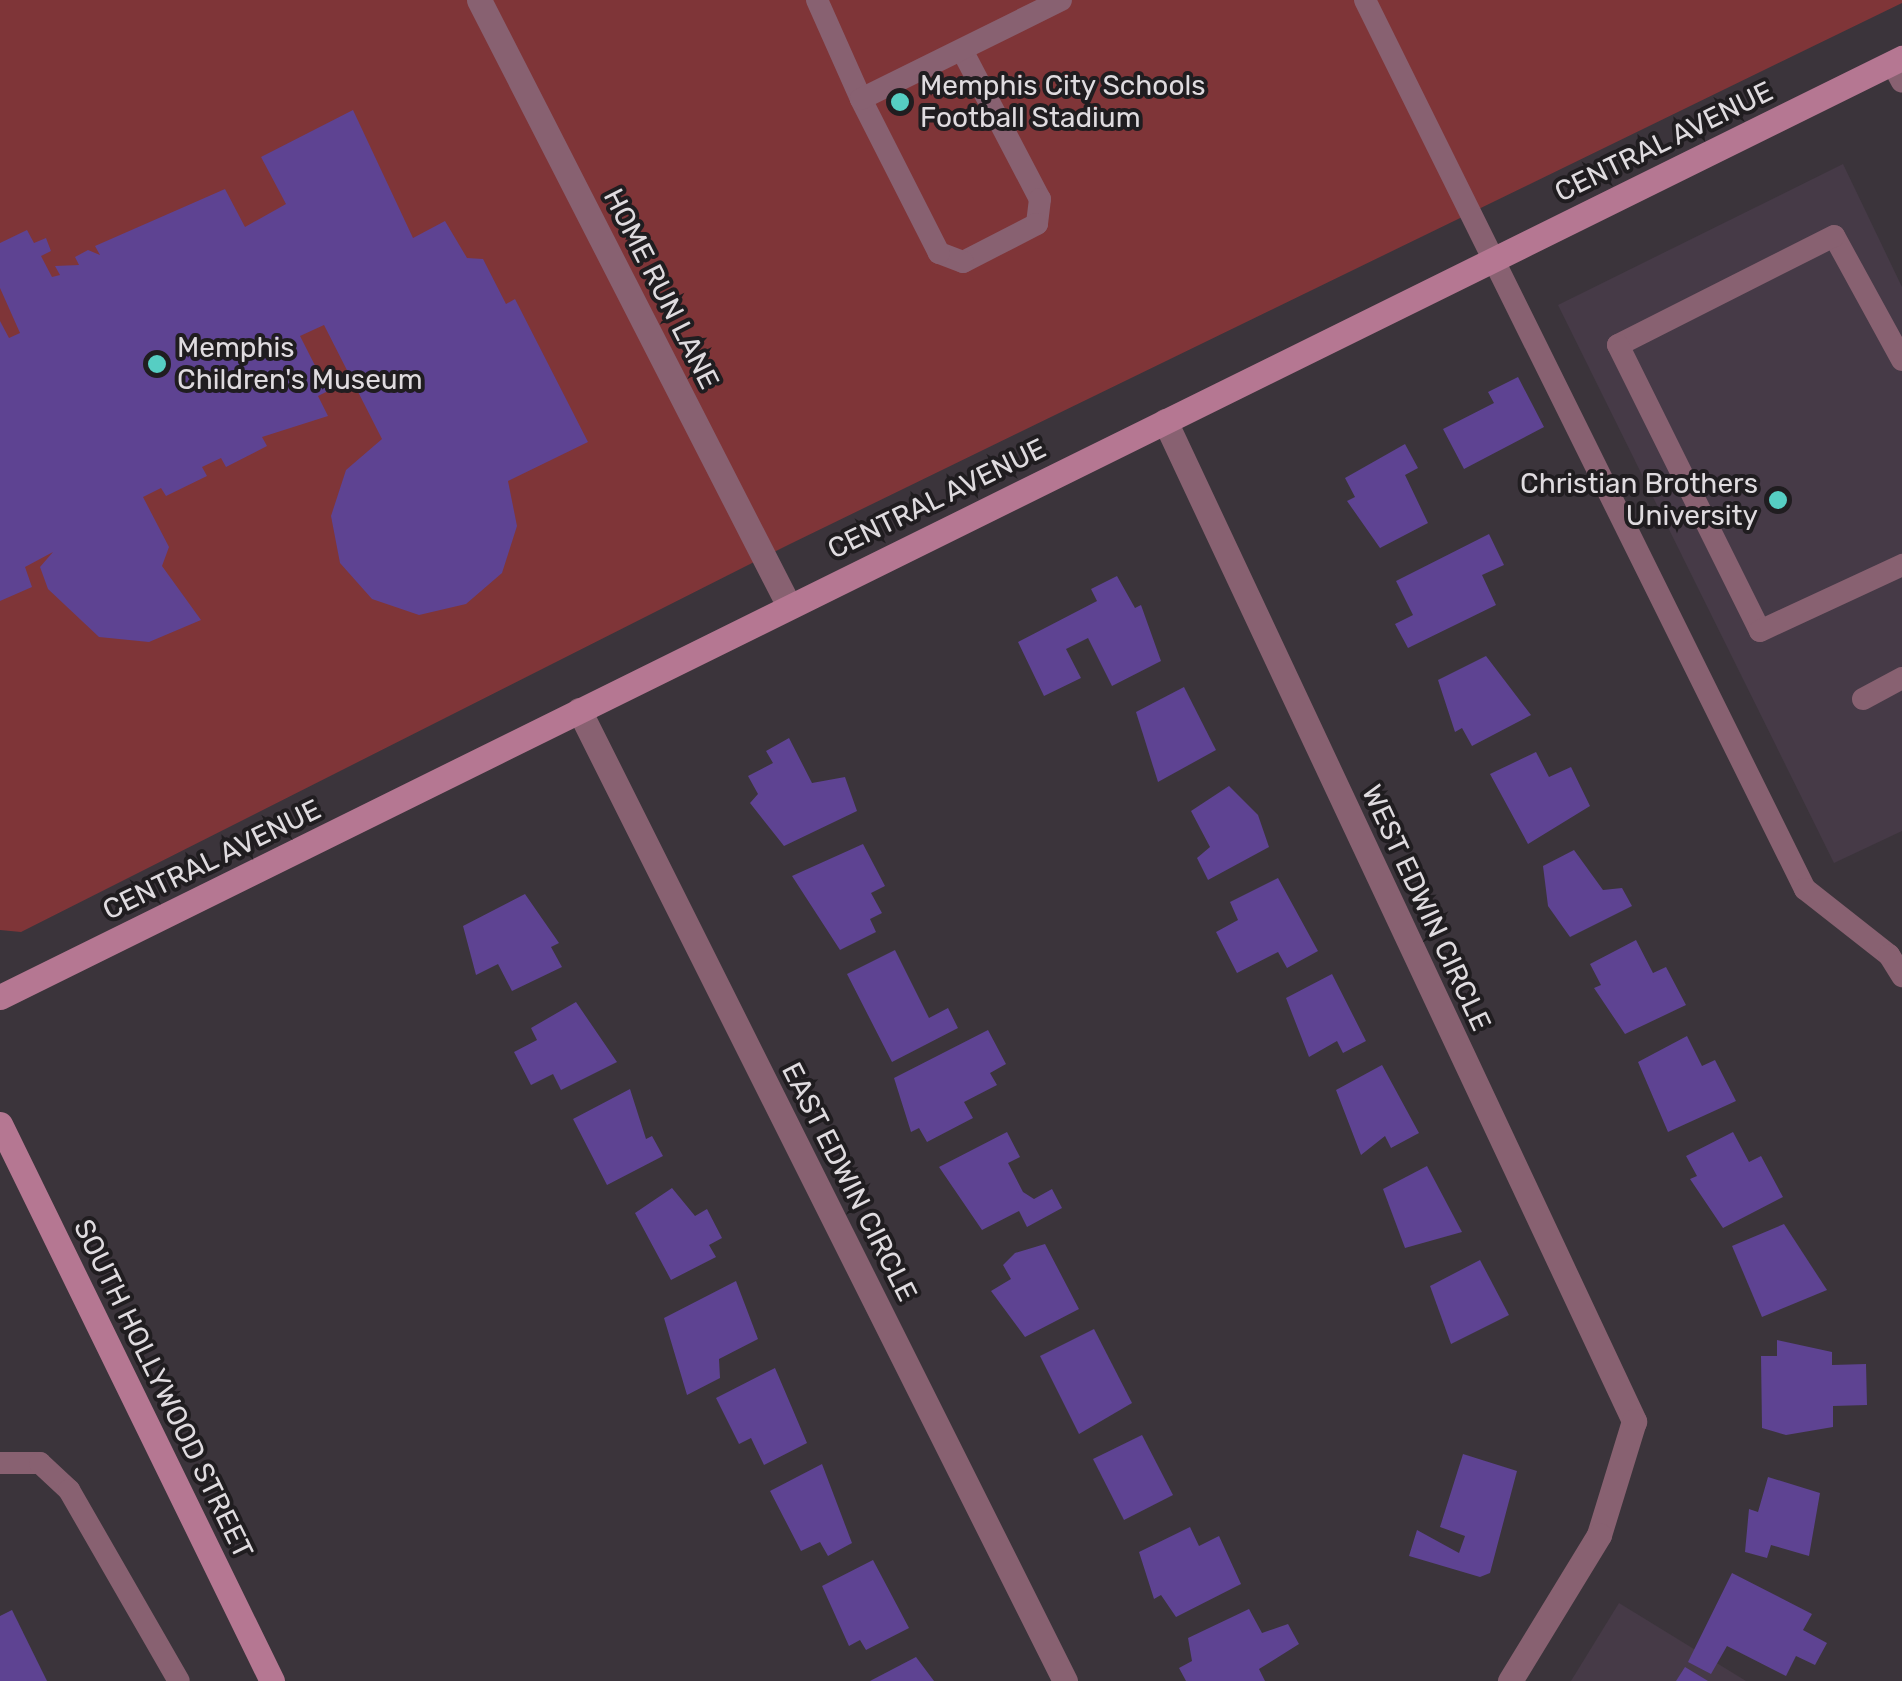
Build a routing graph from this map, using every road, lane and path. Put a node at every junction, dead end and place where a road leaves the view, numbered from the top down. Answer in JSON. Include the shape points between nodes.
{"nodes":[{"id":1,"x":479,"y":0,"type":"edge"},
{"id":2,"x":817,"y":0,"type":"edge"},
{"id":3,"x":1365,"y":0,"type":"edge"},
{"id":4,"x":1058,"y":1,"type":"edge"},
{"id":5,"x":963,"y":52,"type":"junction"},
{"id":6,"x":1899,"y":68,"type":"edge"},
{"id":7,"x":861,"y":99,"type":"junction"},
{"id":8,"x":1495,"y":258,"type":"junction"},
{"id":9,"x":1902,"y":360,"type":"edge"},
{"id":10,"x":1165,"y":421,"type":"junction"},
{"id":11,"x":1902,"y":565,"type":"edge"},
{"id":12,"x":789,"y":606,"type":"junction"},
{"id":13,"x":1902,"y":678,"type":"edge"},
{"id":14,"x":1863,"y":699,"type":"dead end"},
{"id":15,"x":579,"y":710,"type":"junction"},
{"id":16,"x":1902,"y":976,"type":"edge"},
{"id":17,"x":0,"y":996,"type":"edge"},
{"id":18,"x":0,"y":1124,"type":"edge"},
{"id":19,"x":0,"y":1463,"type":"edge"},
{"id":20,"x":179,"y":1681,"type":"edge"},
{"id":21,"x":272,"y":1681,"type":"edge"},
{"id":22,"x":1065,"y":1681,"type":"edge"},
{"id":23,"x":1510,"y":1681,"type":"edge"}],
"edges":[{"from":1,"to":12,"type":"street","name":"HOME RUN LANE"},
{"from":2,"to":7,"type":"lane"},
{"from":3,"to":8,"type":"lane"},
{"from":4,"to":5,"type":"lane"},
{"from":5,"to":7,"type":"lane"},
{"from":5,"to":7,"type":"lane","via":[[1040,199],[1037,224],[963,262],[940,253]]},
{"from":6,"to":8,"type":"main road","name":"CENTRAL AVENUE"},
{"from":8,"to":10,"type":"main road","name":"CENTRAL AVENUE"},
{"from":8,"to":16,"type":"lane","via":[[1806,889],[1889,954]]},
{"from":9,"to":11,"type":"lane","via":[[1834,236],[1618,345],[1760,631]]},
{"from":10,"to":12,"type":"main road","name":"CENTRAL AVENUE"},
{"from":10,"to":23,"type":"street","name":"WEST EDWIN CIRCLE","via":[[1634,1421],[1598,1534]]},
{"from":12,"to":15,"type":"main road","name":"CENTRAL AVENUE"},
{"from":13,"to":14,"type":"lane"},
{"from":15,"to":17,"type":"main road","name":"CENTRAL AVENUE"},
{"from":15,"to":22,"type":"street","name":"EAST EDWIN CIRCLE"},
{"from":18,"to":21,"type":"main road","name":"SOUTH HOLLYWOOD STREET"},
{"from":19,"to":20,"type":"lane","via":[[40,1463],[69,1490]]}]}
